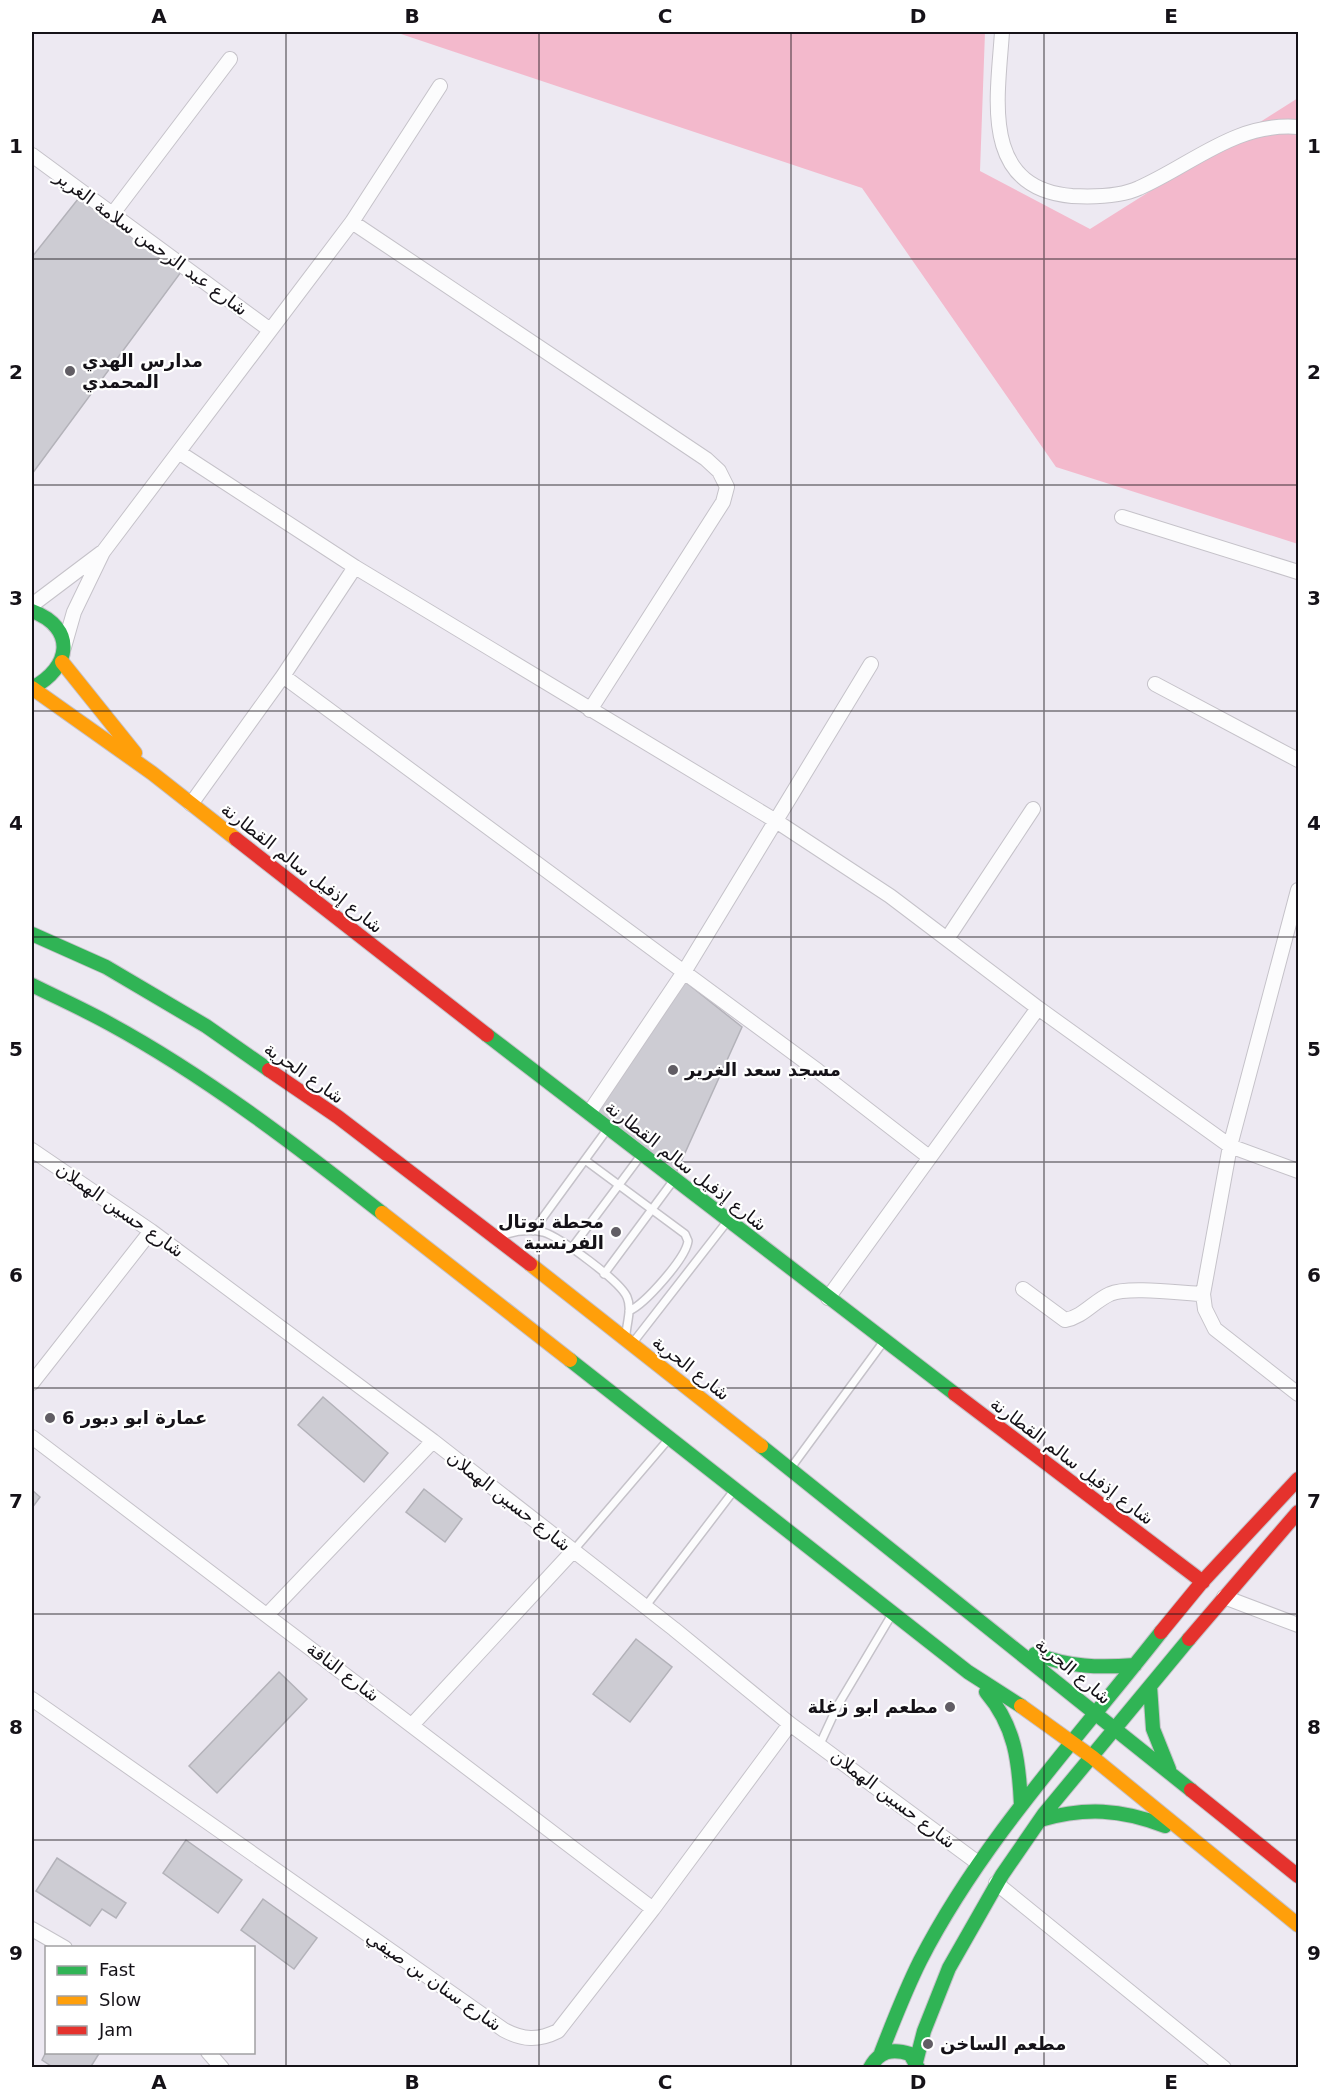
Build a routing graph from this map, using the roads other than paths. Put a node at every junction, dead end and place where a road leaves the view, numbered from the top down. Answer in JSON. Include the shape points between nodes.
{"nodes":[{"id":1,"x":1002,"y":32,"type":"edge"},
{"id":2,"x":230,"y":59,"type":"dead end"},
{"id":3,"x":440,"y":86,"type":"dead end"},
{"id":4,"x":1299,"y":127,"type":"edge"},
{"id":5,"x":32,"y":155,"type":"edge"},
{"id":6,"x":111,"y":216,"type":"junction"},
{"id":7,"x":352,"y":222,"type":"junction"},
{"id":8,"x":270,"y":330,"type":"junction"},
{"id":9,"x":180,"y":453,"type":"junction"},
{"id":10,"x":1122,"y":517,"type":"dead end"},
{"id":11,"x":103,"y":552,"type":"junction"},
{"id":12,"x":355,"y":567,"type":"junction"},
{"id":13,"x":1299,"y":572,"type":"edge"},
{"id":14,"x":32,"y":605,"type":"edge"},
{"id":15,"x":32,"y":611,"type":"edge"},
{"id":16,"x":63,"y":655,"type":"junction"},
{"id":17,"x":871,"y":664,"type":"dead end"},
{"id":18,"x":283,"y":676,"type":"junction"},
{"id":19,"x":1155,"y":684,"type":"dead end"},
{"id":20,"x":32,"y":688,"type":"edge"},
{"id":21,"x":590,"y":710,"type":"junction"},
{"id":22,"x":1299,"y":760,"type":"edge"},
{"id":23,"x":152,"y":774,"type":"junction"},
{"id":24,"x":191,"y":804,"type":"junction"},
{"id":25,"x":1033,"y":808,"type":"dead end"},
{"id":26,"x":776,"y":821,"type":"junction"},
{"id":27,"x":1299,"y":890,"type":"edge"},
{"id":28,"x":32,"y":934,"type":"edge"},
{"id":29,"x":947,"y":939,"type":"junction"},
{"id":30,"x":684,"y":972,"type":"junction"},
{"id":31,"x":32,"y":985,"type":"edge"},
{"id":32,"x":1038,"y":1008,"type":"junction"},
{"id":33,"x":589,"y":1113,"type":"junction"},
{"id":34,"x":609,"y":1128,"type":"junction"},
{"id":35,"x":1230,"y":1146,"type":"junction"},
{"id":36,"x":32,"y":1150,"type":"edge"},
{"id":37,"x":641,"y":1155,"type":"junction"},
{"id":38,"x":929,"y":1157,"type":"junction"},
{"id":39,"x":585,"y":1160,"type":"junction"},
{"id":40,"x":1299,"y":1171,"type":"edge"},
{"id":41,"x":674,"y":1179,"type":"junction"},
{"id":42,"x":619,"y":1185,"type":"junction"},
{"id":43,"x":651,"y":1210,"type":"junction"},
{"id":44,"x":728,"y":1221,"type":"junction"},
{"id":45,"x":151,"y":1231,"type":"junction"},
{"id":46,"x":533,"y":1231,"type":"junction"},
{"id":47,"x":497,"y":1238,"type":"junction"},
{"id":48,"x":571,"y":1250,"type":"junction"},
{"id":49,"x":603,"y":1274,"type":"junction"},
{"id":50,"x":1023,"y":1289,"type":"dead end"},
{"id":51,"x":1203,"y":1294,"type":"junction"},
{"id":52,"x":828,"y":1298,"type":"junction"},
{"id":53,"x":629,"y":1311,"type":"junction"},
{"id":54,"x":884,"y":1341,"type":"junction"},
{"id":55,"x":629,"y":1342,"type":"junction"},
{"id":56,"x":32,"y":1383,"type":"edge"},
{"id":57,"x":1299,"y":1394,"type":"edge"},
{"id":58,"x":32,"y":1437,"type":"edge"},
{"id":59,"x":669,"y":1439,"type":"junction"},
{"id":60,"x":433,"y":1441,"type":"junction"},
{"id":61,"x":790,"y":1468,"type":"junction"},
{"id":62,"x":1299,"y":1479,"type":"edge"},
{"id":63,"x":734,"y":1491,"type":"junction"},
{"id":64,"x":1299,"y":1512,"type":"edge"},
{"id":65,"x":573,"y":1551,"type":"junction"},
{"id":66,"x":1203,"y":1582,"type":"junction"},
{"id":67,"x":1224,"y":1596,"type":"junction"},
{"id":68,"x":645,"y":1607,"type":"junction"},
{"id":69,"x":268,"y":1614,"type":"junction"},
{"id":70,"x":893,"y":1614,"type":"junction"},
{"id":71,"x":1299,"y":1625,"type":"edge"},
{"id":72,"x":1015,"y":1646,"type":"junction"},
{"id":73,"x":1135,"y":1665,"type":"junction"},
{"id":74,"x":968,"y":1672,"type":"junction"},
{"id":75,"x":1150,"y":1686,"type":"junction"},
{"id":76,"x":32,"y":1699,"type":"edge"},
{"id":77,"x":1096,"y":1714,"type":"junction"},
{"id":78,"x":790,"y":1724,"type":"junction"},
{"id":79,"x":412,"y":1725,"type":"junction"},
{"id":80,"x":1114,"y":1729,"type":"junction"},
{"id":81,"x":1072,"y":1742,"type":"junction"},
{"id":82,"x":820,"y":1744,"type":"junction"},
{"id":83,"x":1092,"y":1757,"type":"junction"},
{"id":84,"x":1173,"y":1776,"type":"junction"},
{"id":85,"x":1021,"y":1804,"type":"junction"},
{"id":86,"x":1040,"y":1820,"type":"junction"},
{"id":87,"x":1187,"y":1834,"type":"junction"},
{"id":88,"x":978,"y":1863,"type":"junction"},
{"id":89,"x":1299,"y":1876,"type":"edge"},
{"id":90,"x":996,"y":1882,"type":"junction"},
{"id":91,"x":653,"y":1909,"type":"junction"},
{"id":92,"x":1299,"y":1925,"type":"edge"},
{"id":93,"x":32,"y":1929,"type":"edge"},
{"id":94,"x":63,"y":1946,"type":"edge"},
{"id":95,"x":210,"y":2054,"type":"edge"},
{"id":96,"x":875,"y":2060,"type":"edge"},
{"id":97,"x":917,"y":2065,"type":"edge"},
{"id":98,"x":222,"y":2067,"type":"edge"},
{"id":99,"x":859,"y":2067,"type":"edge"},
{"id":100,"x":1224,"y":2067,"type":"edge"}],
"edges":[{"from":1,"to":4,"type":"street","via":[[997,122],[1000,138],[1017,170],[1027,180],[1054,192],[1102,196],[1136,189],[1227,139],[1265,127]]},
{"from":2,"to":6,"type":"street"},
{"from":3,"to":7,"type":"street"},
{"from":5,"to":6,"type":"street","name":"شارع عبد الرحمن سلامة الغرير"},
{"from":6,"to":8,"type":"street","name":"شارع عبد الرحمن سلامة الغرير"},
{"from":7,"to":8,"type":"street"},
{"from":7,"to":21,"type":"street","via":[[706,459],[719,471],[727,487],[723,502]]},
{"from":8,"to":9,"type":"street"},
{"from":9,"to":11,"type":"street"},
{"from":9,"to":12,"type":"street"},
{"from":10,"to":13,"type":"street"},
{"from":11,"to":14,"type":"street"},
{"from":11,"to":16,"type":"street","via":[[74,612]]},
{"from":12,"to":18,"type":"street"},
{"from":12,"to":21,"type":"street"},
{"from":15,"to":16,"type":"main road","name":"شارع إذفيل سالم القطارنة","via":[[52,622],[61,634]]},
{"from":16,"to":20,"type":"main road","via":[[50,679]]},
{"from":16,"to":23,"type":"main road","name":"شارع إذفيل سالم القطارنة"},
{"from":17,"to":26,"type":"street"},
{"from":18,"to":24,"type":"street"},
{"from":18,"to":30,"type":"street"},
{"from":19,"to":22,"type":"street"},
{"from":20,"to":23,"type":"main road","name":"شارع إذفيل سالم القطارنة"},
{"from":21,"to":26,"type":"street"},
{"from":23,"to":24,"type":"main road","name":"شارع إذفيل سالم القطارنة"},
{"from":24,"to":33,"type":"main road","name":"شارع إذفيل سالم القطارنة"},
{"from":25,"to":29,"type":"street"},
{"from":26,"to":29,"type":"street","via":[[890,896]]},
{"from":26,"to":30,"type":"street"},
{"from":27,"to":35,"type":"street"},
{"from":28,"to":47,"type":"main road","name":"شارع الحرية","via":[[106,967],[206,1026],[338,1117]]},
{"from":29,"to":32,"type":"street"},
{"from":30,"to":33,"type":"street"},
{"from":30,"to":38,"type":"street"},
{"from":31,"to":59,"type":"main road","via":[[111,1024],[215,1090],[325,1168]]},
{"from":32,"to":35,"type":"street"},
{"from":32,"to":38,"type":"street"},
{"from":33,"to":34,"type":"main road","name":"شارع إذفيل سالم القطارنة"},
{"from":34,"to":37,"type":"main road","name":"شارع إذفيل سالم القطارنة"},
{"from":34,"to":39,"type":"lane"},
{"from":35,"to":40,"type":"street"},
{"from":35,"to":51,"type":"street"},
{"from":36,"to":45,"type":"street","name":"شارع حسين الهملان"},
{"from":37,"to":41,"type":"main road","name":"شارع إذفيل سالم القطارنة"},
{"from":37,"to":42,"type":"lane"},
{"from":38,"to":52,"type":"street"},
{"from":39,"to":42,"type":"lane"},
{"from":39,"to":46,"type":"lane"},
{"from":41,"to":43,"type":"lane"},
{"from":41,"to":44,"type":"main road","name":"شارع إذفيل سالم القطارنة"},
{"from":42,"to":43,"type":"lane"},
{"from":42,"to":48,"type":"lane"},
{"from":43,"to":49,"type":"lane"},
{"from":43,"to":53,"type":"lane","via":[[685,1234],[688,1244],[648,1298]]},
{"from":44,"to":52,"type":"main road","name":"شارع إذفيل سالم القطارنة"},
{"from":44,"to":55,"type":"lane"},
{"from":45,"to":56,"type":"street"},
{"from":45,"to":60,"type":"street","name":"شارع حسين الهملان"},
{"from":46,"to":47,"type":"lane"},
{"from":46,"to":48,"type":"lane","via":[[549,1234]]},
{"from":47,"to":55,"type":"main road","name":"شارع الحرية"},
{"from":48,"to":49,"type":"lane"},
{"from":49,"to":53,"type":"lane","via":[[626,1295]]},
{"from":50,"to":51,"type":"street","via":[[1065,1320],[1119,1291]]},
{"from":51,"to":57,"type":"street","via":[[1215,1329]]},
{"from":52,"to":54,"type":"main road","name":"شارع إذفيل سالم القطارنة"},
{"from":53,"to":55,"type":"lane"},
{"from":54,"to":61,"type":"lane"},
{"from":54,"to":66,"type":"main road","name":"شارع إذفيل سالم القطارنة"},
{"from":55,"to":61,"type":"main road","name":"شارع الحرية"},
{"from":58,"to":69,"type":"street","name":"شارع الناقة"},
{"from":59,"to":63,"type":"main road"},
{"from":59,"to":65,"type":"lane"},
{"from":60,"to":65,"type":"street","name":"شارع حسين الهملان"},
{"from":60,"to":69,"type":"street"},
{"from":61,"to":72,"type":"main road","name":"شارع الحرية"},
{"from":62,"to":66,"type":"main road"},
{"from":63,"to":68,"type":"lane"},
{"from":63,"to":70,"type":"main road"},
{"from":64,"to":67,"type":"main road"},
{"from":65,"to":68,"type":"street","name":"شارع حسين الهملان"},
{"from":65,"to":79,"type":"street"},
{"from":66,"to":73,"type":"main road"},
{"from":67,"to":71,"type":"street"},
{"from":67,"to":75,"type":"main road"},
{"from":68,"to":78,"type":"street","name":"شارع حسين الهملان"},
{"from":69,"to":79,"type":"street","name":"شارع الناقة"},
{"from":70,"to":74,"type":"main road"},
{"from":70,"to":82,"type":"lane","via":[[838,1705]]},
{"from":72,"to":73,"type":"main road","via":[[1079,1669]]},
{"from":72,"to":77,"type":"main road","name":"شارع الحرية"},
{"from":73,"to":77,"type":"main road"},
{"from":74,"to":81,"type":"main road"},
{"from":74,"to":85,"type":"main road","via":[[999,1706],[1013,1731]]},
{"from":75,"to":80,"type":"main road"},
{"from":75,"to":84,"type":"main road","via":[[1150,1720]]},
{"from":76,"to":91,"type":"street","name":"شارع سنان بن صيفي","via":[[518,2037],[545,2038],[558,2031]]},
{"from":77,"to":80,"type":"main road","name":"شارع الحرية"},
{"from":77,"to":81,"type":"main road"},
{"from":78,"to":82,"type":"street","name":"شارع حسين الهملان"},
{"from":78,"to":91,"type":"street","name":"شارع سنان بن صيفي"},
{"from":79,"to":91,"type":"street","name":"شارع الناقة"},
{"from":80,"to":83,"type":"main road"},
{"from":80,"to":84,"type":"main road","name":"شارع الحرية"},
{"from":81,"to":83,"type":"main road"},
{"from":81,"to":85,"type":"main road"},
{"from":82,"to":88,"type":"street","name":"شارع حسين الهملان"},
{"from":83,"to":86,"type":"main road"},
{"from":83,"to":87,"type":"main road"},
{"from":84,"to":89,"type":"main road","name":"شارع الحرية"},
{"from":85,"to":88,"type":"main road"},
{"from":86,"to":87,"type":"main road","via":[[1068,1810],[1104,1808],[1138,1815]]},
{"from":86,"to":90,"type":"main road"},
{"from":87,"to":92,"type":"main road"},
{"from":88,"to":96,"type":"main road","via":[[914,1972]]},
{"from":90,"to":97,"type":"main road","via":[[936,1995],[922,2029]]},
{"from":90,"to":100,"type":"street"},
{"from":93,"to":94,"type":"street"},
{"from":95,"to":98,"type":"street"},
{"from":96,"to":97,"type":"main road","via":[[900,2050]]},
{"from":96,"to":99,"type":"street"}]}
